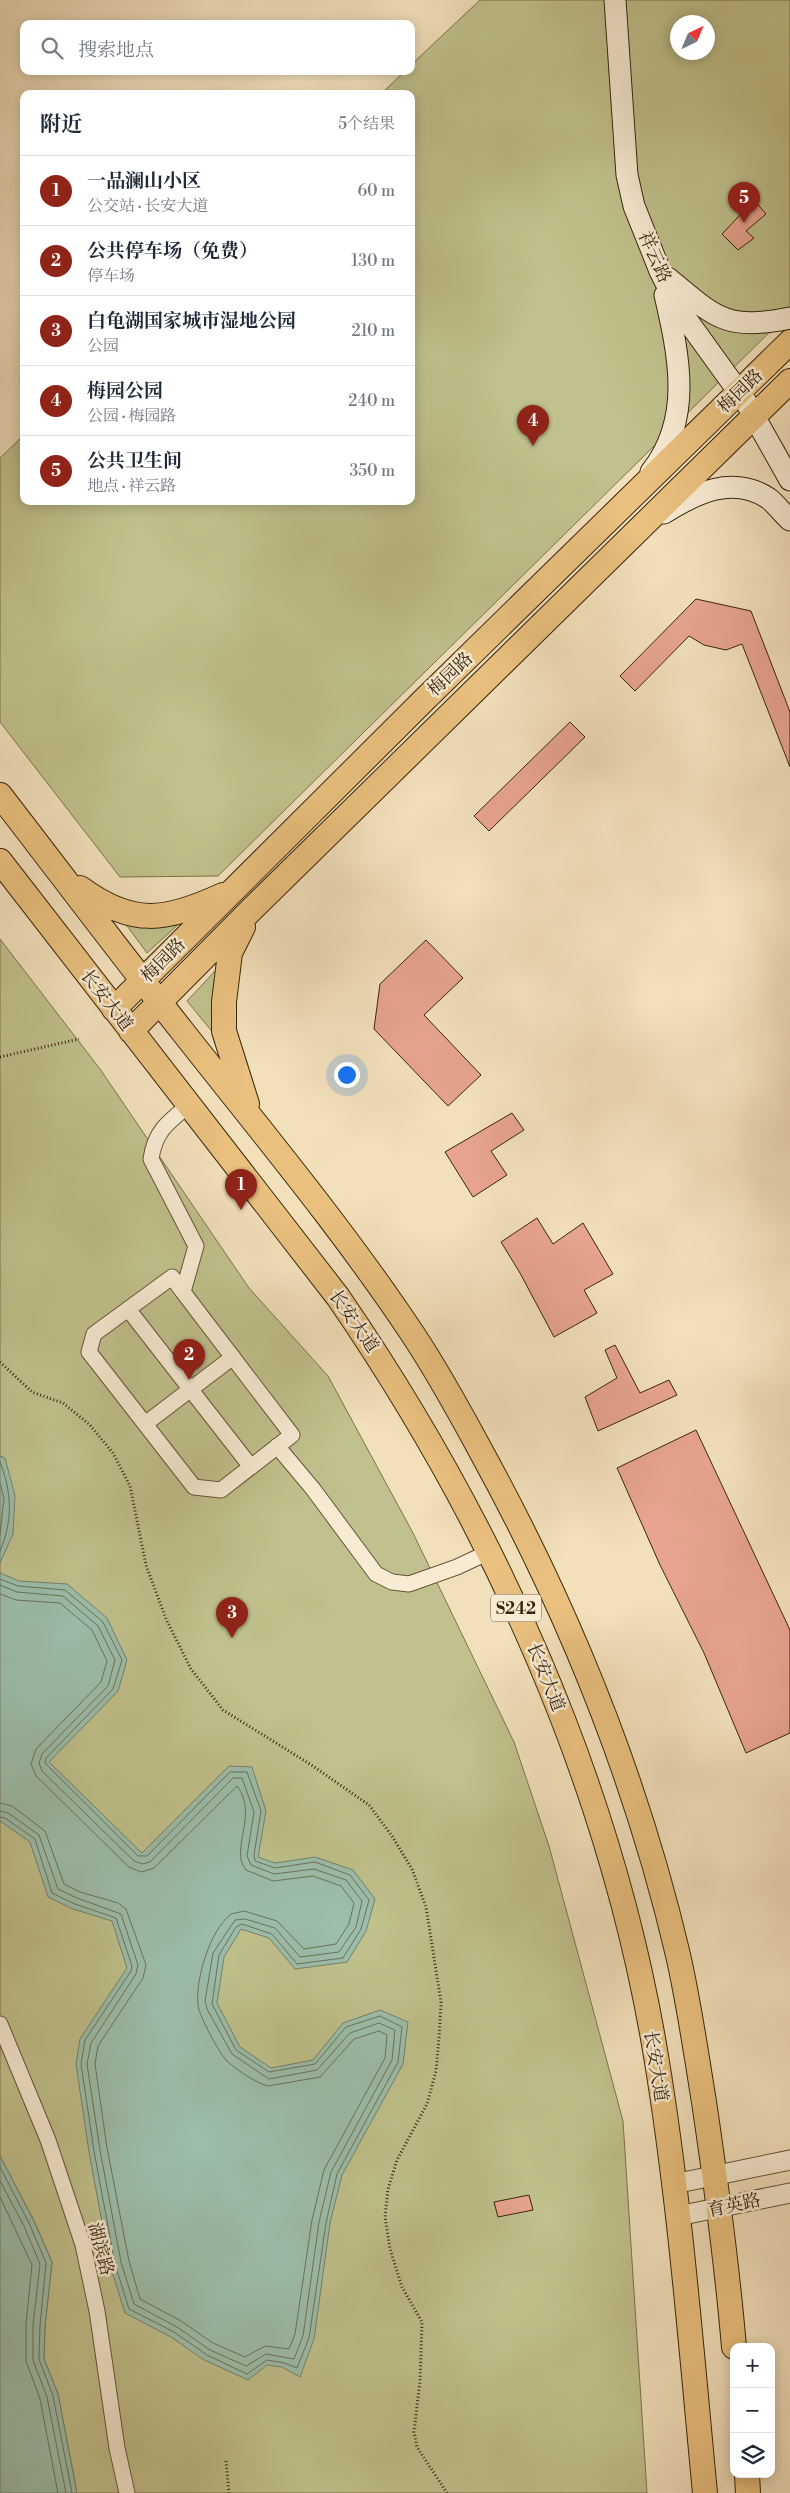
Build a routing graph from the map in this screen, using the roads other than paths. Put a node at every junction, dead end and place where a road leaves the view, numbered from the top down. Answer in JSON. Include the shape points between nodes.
{"nodes":[{"id":1,"x":615,"y":0,"type":"edge"},
{"id":2,"x":660,"y":271,"type":"junction"},
{"id":3,"x":790,"y":318,"type":"edge"},
{"id":4,"x":790,"y":342,"type":"edge"},
{"id":5,"x":790,"y":381,"type":"edge"},
{"id":6,"x":739,"y":392,"type":"junction"},
{"id":7,"x":754,"y":416,"type":"junction"},
{"id":8,"x":790,"y":480,"type":"edge"},
{"id":9,"x":626,"y":503,"type":"junction"},
{"id":10,"x":790,"y":520,"type":"edge"},
{"id":11,"x":642,"y":526,"type":"junction"},
{"id":12,"x":0,"y":795,"type":"edge"},
{"id":13,"x":0,"y":862,"type":"edge"},
{"id":14,"x":62,"y":875,"type":"junction"},
{"id":15,"x":234,"y":890,"type":"junction"},
{"id":16,"x":253,"y":908,"type":"junction"},
{"id":17,"x":143,"y":980,"type":"junction"},
{"id":18,"x":160,"y":1003,"type":"junction"},
{"id":19,"x":114,"y":1009,"type":"junction"},
{"id":20,"x":131,"y":1031,"type":"junction"},
{"id":21,"x":189,"y":1105,"type":"junction"},
{"id":22,"x":250,"y":1115,"type":"junction"},
{"id":23,"x":183,"y":1292,"type":"junction"},
{"id":24,"x":128,"y":1309,"type":"junction"},
{"id":25,"x":233,"y":1357,"type":"junction"},
{"id":26,"x":192,"y":1389,"type":"junction"},
{"id":27,"x":145,"y":1424,"type":"junction"},
{"id":28,"x":277,"y":1446,"type":"junction"},
{"id":29,"x":251,"y":1466,"type":"junction"},
{"id":30,"x":489,"y":1552,"type":"junction"},
{"id":31,"x":0,"y":2024,"type":"edge"},
{"id":32,"x":790,"y":2160,"type":"edge"},
{"id":33,"x":715,"y":2176,"type":"junction"},
{"id":34,"x":674,"y":2184,"type":"junction"},
{"id":35,"x":790,"y":2193,"type":"edge"},
{"id":36,"x":720,"y":2208,"type":"junction"},
{"id":37,"x":678,"y":2216,"type":"junction"},
{"id":38,"x":734,"y":2343,"type":"edge"},
{"id":39,"x":747,"y":2478,"type":"edge"},
{"id":40,"x":127,"y":2493,"type":"edge"},
{"id":41,"x":705,"y":2493,"type":"edge"},
{"id":42,"x":748,"y":2493,"type":"edge"}],
"edges":[{"from":1,"to":2,"type":"main road","name":"祥云路","via":[[627,175],[634,206]]},
{"from":2,"to":3,"type":"main road","via":[[710,313],[730,322],[770,322]]},
{"from":2,"to":6,"type":"main road","name":"祥云路","via":[[679,309]]},
{"from":2,"to":9,"type":"main road","via":[[680,373],[678,412],[672,434],[655,466]]},
{"from":4,"to":6,"type":"main road","name":"梅园路"},
{"from":5,"to":7,"type":"main road","name":"梅园路"},
{"from":6,"to":7,"type":"main road","name":"祥云路"},
{"from":6,"to":9,"type":"main road","name":"梅园路"},
{"from":7,"to":8,"type":"main road","name":"祥云路"},
{"from":7,"to":11,"type":"main road","name":"梅园路"},
{"from":9,"to":15,"type":"main road","name":"梅园路"},
{"from":10,"to":11,"type":"main road","via":[[769,499],[733,487],[692,496]]},
{"from":11,"to":16,"type":"main road","name":"梅园路"},
{"from":12,"to":14,"type":"main road","number":"S242"},
{"from":13,"to":19,"type":"main road","name":"长安大道","number":"S242"},
{"from":14,"to":15,"type":"main road","via":[[112,908],[144,916],[164,916]]},
{"from":14,"to":17,"type":"main road","number":"S242"},
{"from":15,"to":17,"type":"main road","name":"梅园路"},
{"from":16,"to":18,"type":"main road","name":"梅园路"},
{"from":16,"to":22,"type":"main road","via":[[230,953],[224,1002],[224,1031]]},
{"from":17,"to":18,"type":"main road","number":"S242"},
{"from":17,"to":19,"type":"main road","name":"梅园路"},
{"from":18,"to":20,"type":"main road","name":"梅园路"},
{"from":18,"to":22,"type":"main road","number":"S242"},
{"from":19,"to":20,"type":"main road","name":"长安大道","number":"S242"},
{"from":20,"to":21,"type":"main road","name":"长安大道","number":"S242"},
{"from":21,"to":23,"type":"street","via":[[162,1128],[151,1159],[196,1246]]},
{"from":21,"to":30,"type":"main road","name":"长安大道","number":"S242","via":[[338,1297],[381,1360]]},
{"from":22,"to":33,"type":"main road","number":"S242","via":[[360,1258],[419,1344],[507,1498],[590,1680],[628,1783],[679,1958]]},
{"from":23,"to":24,"type":"street","via":[[172,1277]]},
{"from":23,"to":25,"type":"street"},
{"from":24,"to":26,"type":"street"},
{"from":24,"to":27,"type":"street","via":[[94,1334],[89,1352]]},
{"from":25,"to":26,"type":"street"},
{"from":25,"to":28,"type":"street","via":[[292,1435]]},
{"from":26,"to":27,"type":"street"},
{"from":26,"to":29,"type":"street"},
{"from":27,"to":29,"type":"street","via":[[194,1487],[221,1490]]},
{"from":28,"to":29,"type":"street"},
{"from":28,"to":30,"type":"street","via":[[376,1574],[392,1582],[409,1584]]},
{"from":30,"to":34,"type":"main road","name":"长安大道","number":"S242","via":[[560,1711],[618,1887],[656,2055]]},
{"from":31,"to":40,"type":"street","name":"湖滨路","via":[[48,2140],[83,2245]]},
{"from":32,"to":33,"type":"street"},
{"from":33,"to":34,"type":"street"},
{"from":33,"to":36,"type":"main road","number":"S242"},
{"from":34,"to":37,"type":"main road","name":"长安大道","number":"S242"},
{"from":35,"to":36,"type":"street","name":"育英路"},
{"from":36,"to":37,"type":"street","name":"育英路"},
{"from":36,"to":38,"type":"main road","number":"S242"},
{"from":37,"to":41,"type":"main road","name":"长安大道","number":"S242"},
{"from":39,"to":42,"type":"main road"}]}
